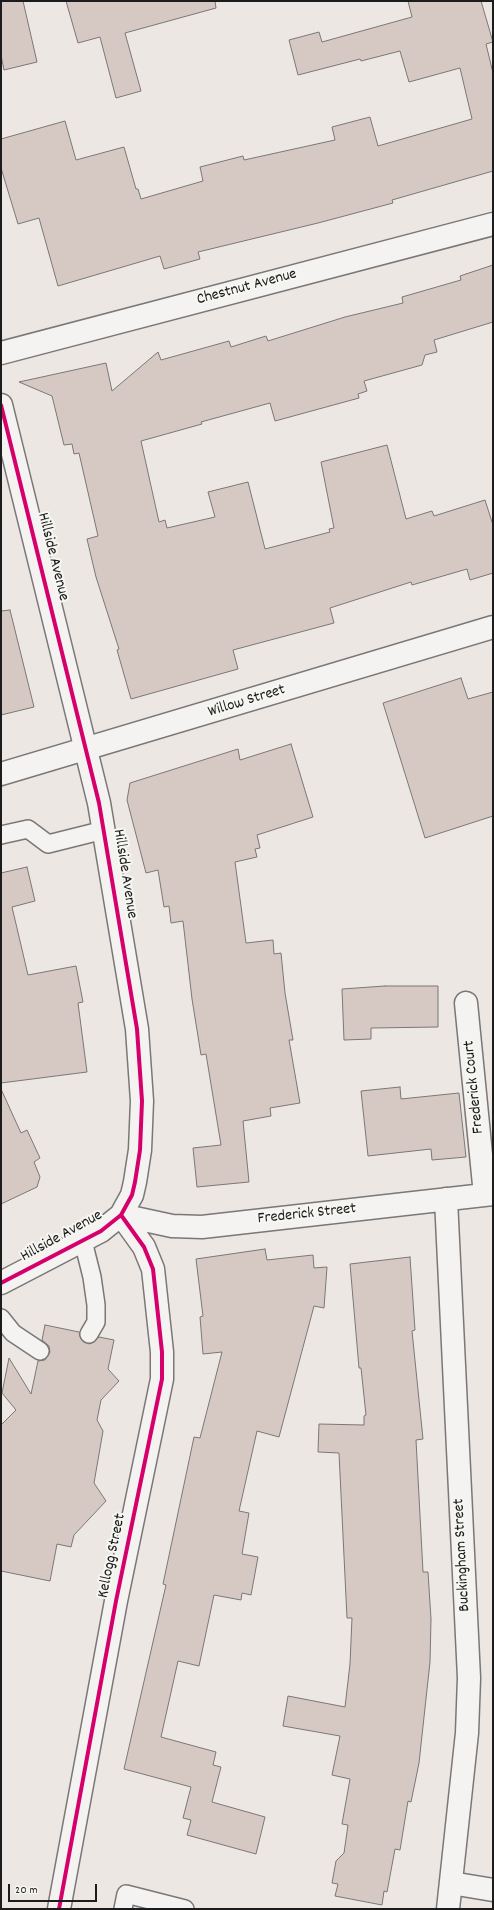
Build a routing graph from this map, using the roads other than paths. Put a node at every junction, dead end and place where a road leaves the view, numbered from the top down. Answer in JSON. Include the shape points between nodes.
{"nodes":[{"id":1,"x":493,"y":224,"type":"edge"},
{"id":2,"x":1,"y":353,"type":"edge"},
{"id":3,"x":1,"y":405,"type":"edge"},
{"id":4,"x":493,"y":627,"type":"edge"},
{"id":5,"x":88,"y":750,"type":"junction"},
{"id":6,"x":1,"y":774,"type":"edge"},
{"id":7,"x":104,"y":830,"type":"junction"},
{"id":8,"x":1,"y":835,"type":"edge"},
{"id":9,"x":466,"y":1002,"type":"dead end"},
{"id":10,"x":489,"y":1194,"type":"edge"},
{"id":11,"x":446,"y":1199,"type":"junction"},
{"id":12,"x":121,"y":1215,"type":"junction"},
{"id":13,"x":83,"y":1241,"type":"junction"},
{"id":14,"x":1,"y":1283,"type":"edge"},
{"id":15,"x":1,"y":1318,"type":"edge"},
{"id":16,"x":88,"y":1334,"type":"dead end"},
{"id":17,"x":40,"y":1351,"type":"dead end"},
{"id":18,"x":451,"y":1883,"type":"junction"},
{"id":19,"x":493,"y":1890,"type":"edge"},
{"id":20,"x":58,"y":1909,"type":"edge"},
{"id":21,"x":123,"y":1909,"type":"edge"},
{"id":22,"x":185,"y":1909,"type":"edge"},
{"id":23,"x":448,"y":1909,"type":"edge"}],
"edges":[{"from":1,"to":2,"type":"street","name":"Chestnut Avenue"},
{"from":3,"to":5,"type":"street","name":"Hillside Avenue"},
{"from":4,"to":5,"type":"street","name":"Willow Street"},
{"from":5,"to":6,"type":"street","name":"Willow Street"},
{"from":5,"to":7,"type":"street","name":"Hillside Avenue"},
{"from":7,"to":8,"type":"lane","via":[[48,844],[28,829]]},
{"from":7,"to":12,"type":"street","name":"Hillside Avenue","via":[[137,1029],[142,1078],[142,1127],[138,1168],[132,1195]]},
{"from":9,"to":10,"type":"street","name":"Frederick Court"},
{"from":10,"to":11,"type":"street","name":"Frederick Street"},
{"from":11,"to":12,"type":"street","name":"Frederick Street","via":[[202,1226],[172,1226]]},
{"from":11,"to":18,"type":"street","name":"Buckingham Street","via":[[469,1678],[467,1733]]},
{"from":12,"to":13,"type":"street","name":"Hillside Avenue"},
{"from":12,"to":20,"type":"street","name":"Kellogg Street","via":[[144,1247],[153,1269],[162,1352],[162,1379],[113,1616]]},
{"from":13,"to":14,"type":"street","name":"Hillside Avenue"},
{"from":13,"to":16,"type":"lane","via":[[96,1305],[96,1322]]},
{"from":15,"to":17,"type":"lane","via":[[13,1333]]},
{"from":18,"to":19,"type":"street"},
{"from":18,"to":23,"type":"street","name":"Buckingham Street"},
{"from":21,"to":22,"type":"lane","via":[[126,1894]]}]}
